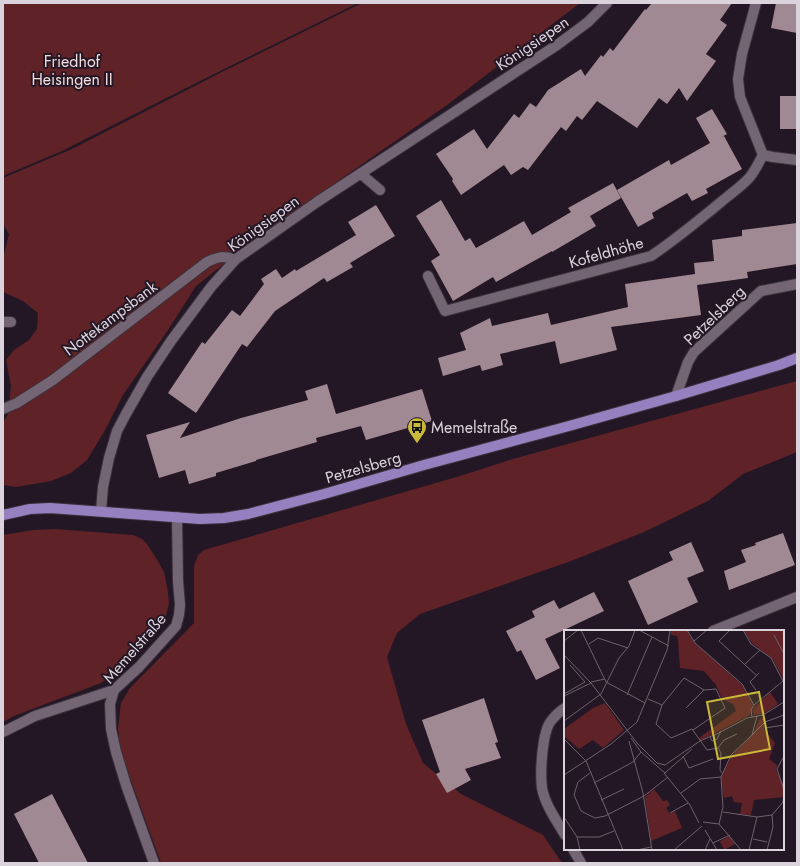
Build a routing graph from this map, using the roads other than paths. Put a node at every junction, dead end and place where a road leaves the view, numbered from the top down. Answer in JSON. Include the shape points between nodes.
{"nodes":[{"id":1,"x":607,"y":3,"type":"edge"},
{"id":2,"x":756,"y":3,"type":"edge"},
{"id":3,"x":763,"y":154,"type":"junction"},
{"id":4,"x":797,"y":160,"type":"edge"},
{"id":5,"x":361,"y":174,"type":"junction"},
{"id":6,"x":380,"y":190,"type":"dead end"},
{"id":7,"x":236,"y":259,"type":"junction"},
{"id":8,"x":428,"y":276,"type":"dead end"},
{"id":9,"x":797,"y":284,"type":"edge"},
{"id":10,"x":797,"y":358,"type":"edge"},
{"id":11,"x":797,"y":362,"type":"edge"},
{"id":12,"x":779,"y":365,"type":"junction"},
{"id":13,"x":676,"y":396,"type":"junction"},
{"id":14,"x":3,"y":409,"type":"edge"},
{"id":15,"x":101,"y":511,"type":"junction"},
{"id":16,"x":3,"y":515,"type":"edge"},
{"id":17,"x":177,"y":518,"type":"junction"},
{"id":18,"x":797,"y":597,"type":"edge"},
{"id":19,"x":715,"y":630,"type":"edge"},
{"id":20,"x":114,"y":690,"type":"junction"},
{"id":21,"x":564,"y":709,"type":"edge"},
{"id":22,"x":3,"y":732,"type":"edge"},
{"id":23,"x":564,"y":833,"type":"edge"},
{"id":24,"x":574,"y":850,"type":"edge"},
{"id":25,"x":154,"y":863,"type":"edge"},
{"id":26,"x":581,"y":863,"type":"edge"}],
"edges":[{"from":1,"to":5,"type":"street","name":"Königsiepen","via":[[588,22],[557,45]]},
{"from":2,"to":3,"type":"street","via":[[738,79],[740,97]]},
{"from":3,"to":4,"type":"street"},
{"from":3,"to":8,"type":"street","name":"Kofeldhöhe","via":[[755,170],[742,185],[651,256],[445,311]]},
{"from":5,"to":6,"type":"street"},
{"from":5,"to":7,"type":"street","name":"Königsiepen"},
{"from":7,"to":14,"type":"street","name":"Nottekampsbank","via":[[224,256],[207,262],[53,380]]},
{"from":7,"to":15,"type":"street","name":"Königsiepen","via":[[211,287],[171,341],[117,431],[103,487]]},
{"from":9,"to":13,"type":"street","name":"Petzelsberg","via":[[761,291],[722,326],[694,352]]},
{"from":10,"to":12,"type":"main road","name":"Petzelsberg"},
{"from":11,"to":12,"type":"main road","name":"Petzelsberg"},
{"from":12,"to":13,"type":"main road","name":"Petzelsberg"},
{"from":13,"to":17,"type":"main road","name":"Petzelsberg","via":[[248,514],[224,518]]},
{"from":15,"to":16,"type":"main road","via":[[50,508]]},
{"from":15,"to":17,"type":"main road","name":"Petzelsberg"},
{"from":17,"to":20,"type":"street","name":"Memelstraße","via":[[180,605],[176,626]]},
{"from":18,"to":19,"type":"street"},
{"from":20,"to":22,"type":"street","via":[[35,716]]},
{"from":20,"to":25,"type":"street","name":"Memelstraße","via":[[110,714],[116,752]]},
{"from":21,"to":23,"type":"street","via":[[550,722],[546,734],[542,752],[542,788],[547,804]]},
{"from":24,"to":26,"type":"street"}]}
